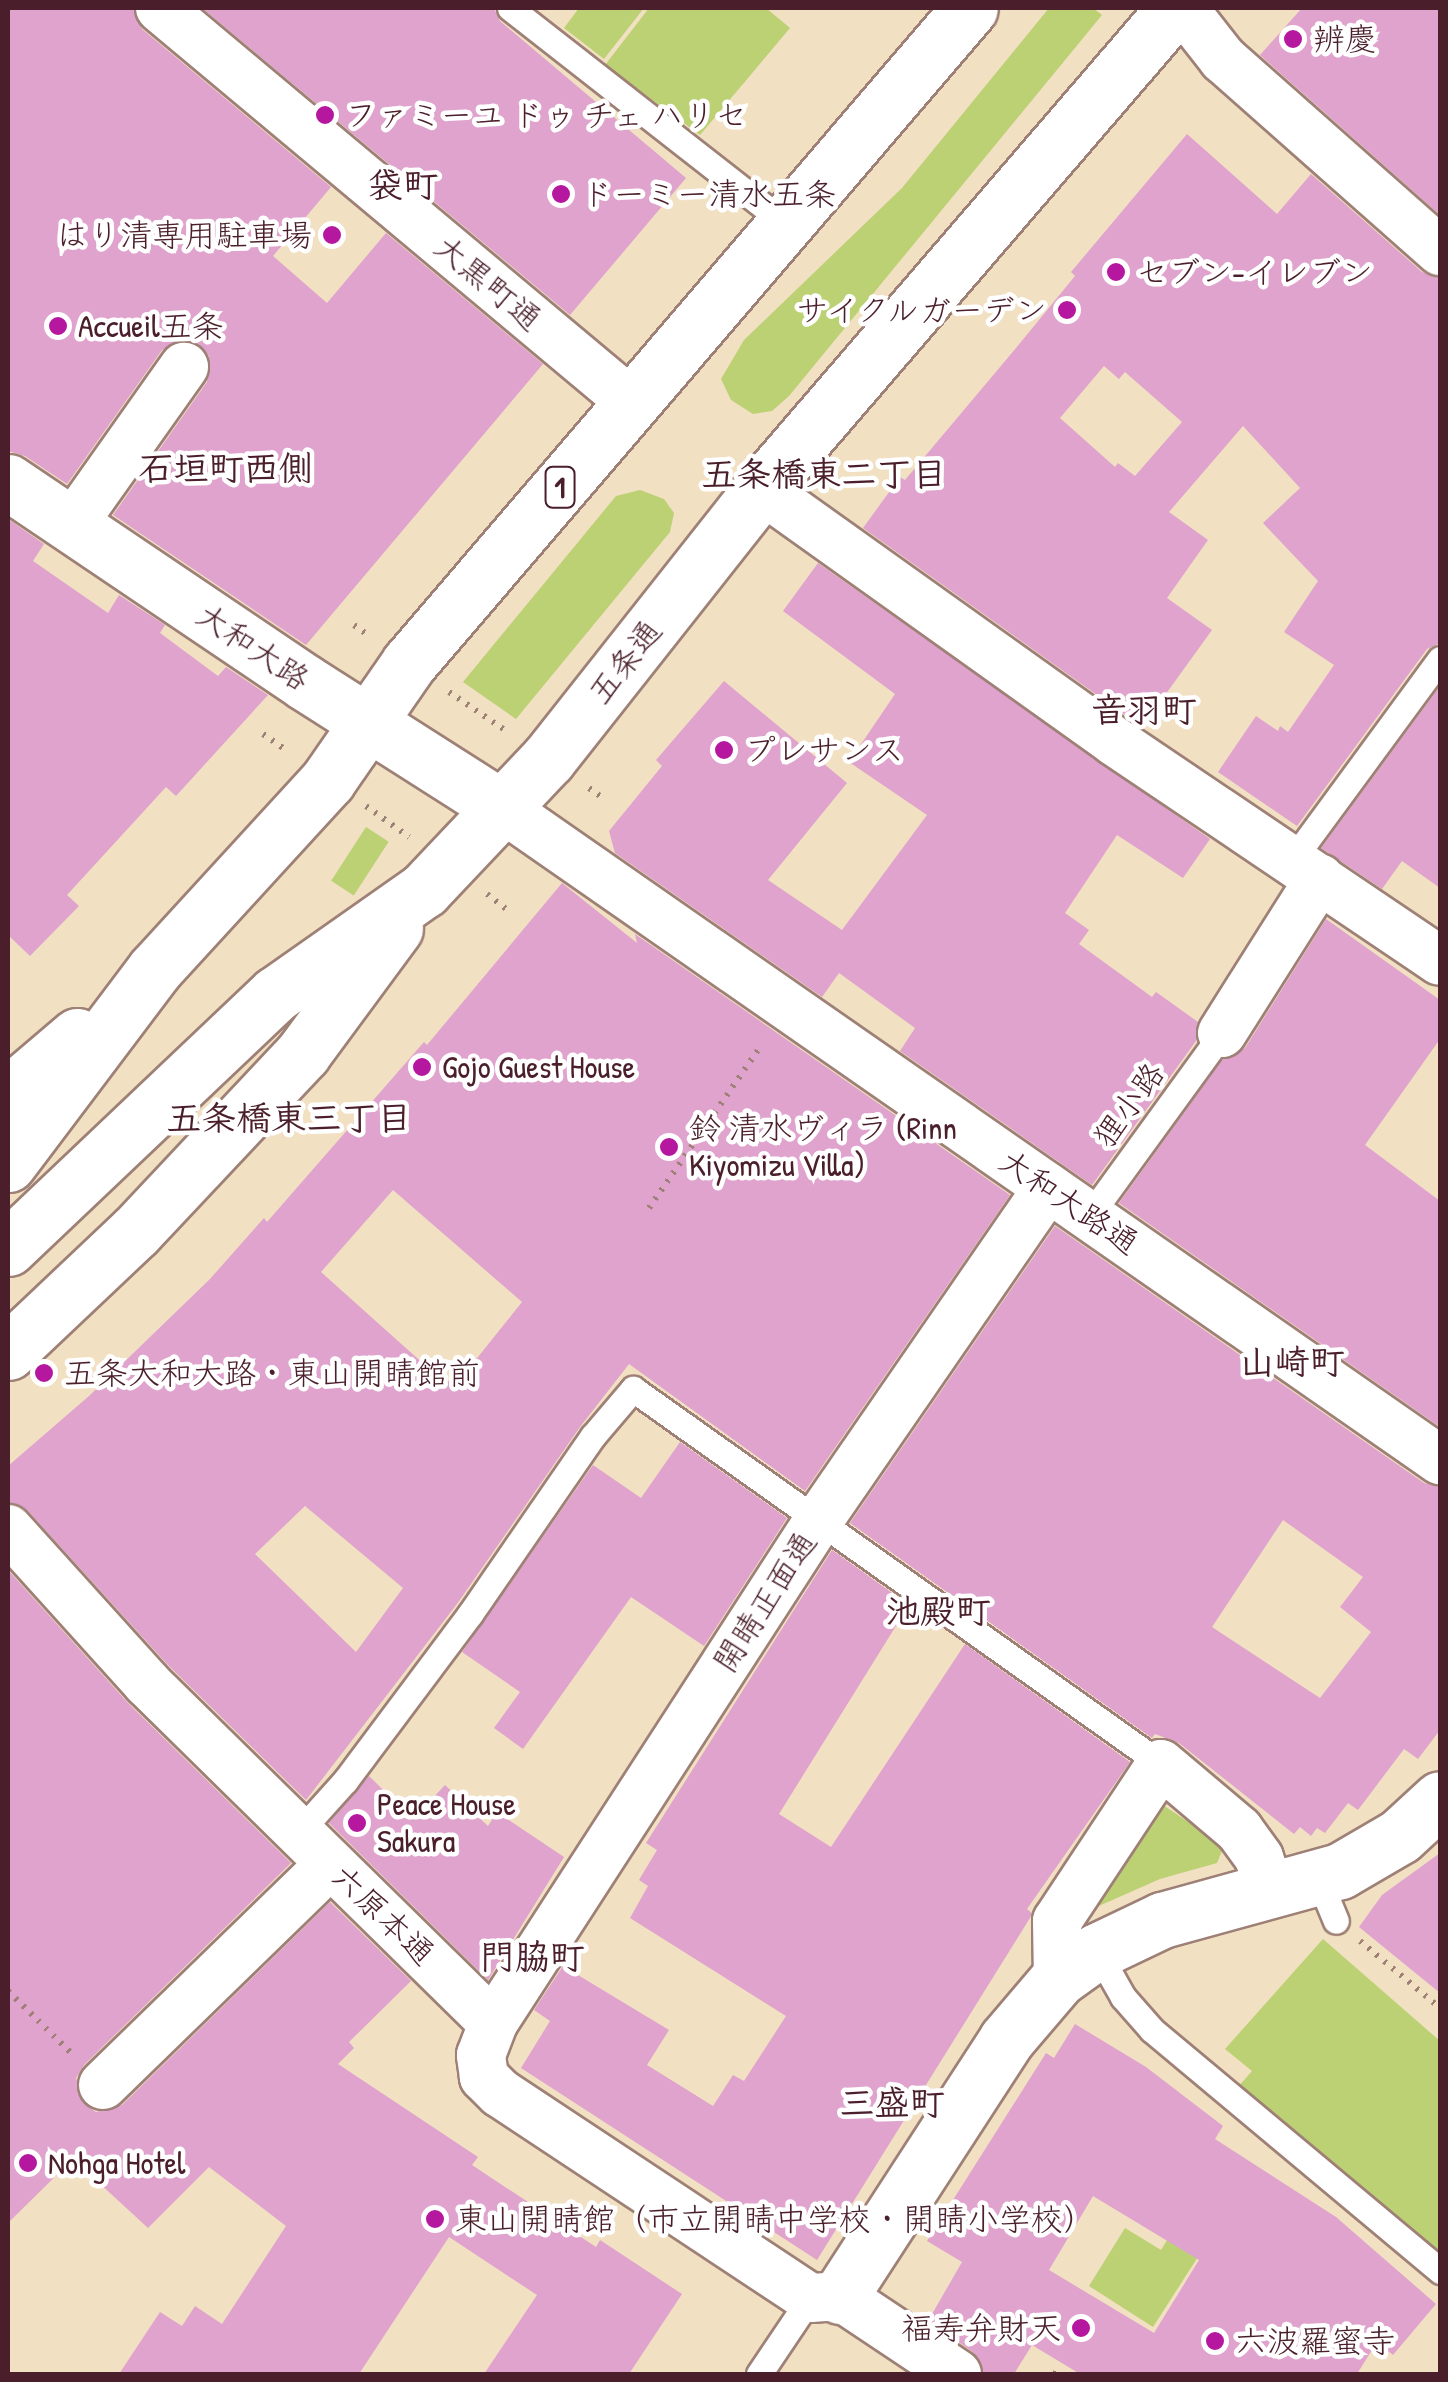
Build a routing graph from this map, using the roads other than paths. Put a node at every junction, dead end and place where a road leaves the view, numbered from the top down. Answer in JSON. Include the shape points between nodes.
{"nodes":[{"id":1,"x":160,"y":8,"type":"edge"},
{"id":2,"x":510,"y":8,"type":"edge"},
{"id":3,"x":970,"y":8,"type":"edge"},
{"id":4,"x":1175,"y":8,"type":"edge"},
{"id":5,"x":1184,"y":8,"type":"edge"},
{"id":6,"x":784,"y":222,"type":"junction"},
{"id":7,"x":1440,"y":250,"type":"edge"},
{"id":8,"x":184,"y":367,"type":"dead end"},
{"id":9,"x":632,"y":404,"type":"junction"},
{"id":10,"x":8,"y":482,"type":"edge"},
{"id":11,"x":762,"y":489,"type":"junction"},
{"id":12,"x":72,"y":524,"type":"junction"},
{"id":13,"x":1440,"y":658,"type":"edge"},
{"id":14,"x":368,"y":722,"type":"junction"},
{"id":15,"x":500,"y":807,"type":"junction"},
{"id":16,"x":1306,"y":868,"type":"junction"},
{"id":17,"x":424,"y":890,"type":"junction"},
{"id":18,"x":1440,"y":962,"type":"edge"},
{"id":19,"x":155,"y":969,"type":"junction"},
{"id":20,"x":1222,"y":1032,"type":"joint"},
{"id":21,"x":8,"y":1095,"type":"edge"},
{"id":22,"x":8,"y":1164,"type":"edge"},
{"id":23,"x":1048,"y":1188,"type":"junction"},
{"id":24,"x":1090,"y":1215,"type":"junction"},
{"id":25,"x":8,"y":1248,"type":"edge"},
{"id":26,"x":8,"y":1352,"type":"edge"},
{"id":27,"x":1440,"y":1460,"type":"edge"},
{"id":28,"x":818,"y":1521,"type":"junction"},
{"id":29,"x":8,"y":1529,"type":"edge"},
{"id":30,"x":1162,"y":1764,"type":"junction"},
{"id":31,"x":1440,"y":1799,"type":"edge"},
{"id":32,"x":314,"y":1848,"type":"junction"},
{"id":33,"x":1308,"y":1898,"type":"junction"},
{"id":34,"x":1078,"y":1965,"type":"junction"},
{"id":35,"x":493,"y":2023,"type":"junction"},
{"id":36,"x":103,"y":2085,"type":"road end"},
{"id":37,"x":1440,"y":2270,"type":"edge"},
{"id":38,"x":825,"y":2297,"type":"junction"},
{"id":39,"x":759,"y":2374,"type":"edge"},
{"id":40,"x":957,"y":2374,"type":"edge"}],
"edges":[{"from":1,"to":9,"type":"street","name":"大黒町通"},
{"from":2,"to":6,"type":"lane"},
{"from":3,"to":6,"type":"main road","number":"1"},
{"from":4,"to":11,"type":"main road","name":"五条通"},
{"from":5,"to":7,"type":"street","via":[[1223,59]]},
{"from":6,"to":9,"type":"main road","number":"1"},
{"from":8,"to":12,"type":"street"},
{"from":9,"to":14,"type":"main road","number":"1","via":[[408,663]]},
{"from":10,"to":12,"type":"main road","name":"大和大路"},
{"from":11,"to":15,"type":"main road","name":"五条通","via":[[548,760]]},
{"from":11,"to":16,"type":"street","via":[[1114,741]]},
{"from":12,"to":14,"type":"main road","name":"大和大路"},
{"from":13,"to":16,"type":"lane"},
{"from":14,"to":15,"type":"main road","name":"大和大路"},
{"from":14,"to":19,"type":"main road","number":"1","via":[[328,780]]},
{"from":15,"to":17,"type":"main road","name":"五条通"},
{"from":15,"to":23,"type":"street","name":"大和大路通"},
{"from":16,"to":18,"type":"street"},
{"from":16,"to":20,"type":"street"},
{"from":17,"to":25,"type":"main road","name":"五条通","via":[[276,994]]},
{"from":17,"to":26,"type":"main road","via":[[303,1053],[136,1231]]},
{"from":19,"to":21,"type":"main road","number":"1"},
{"from":19,"to":22,"type":"main road","number":"1"},
{"from":20,"to":24,"type":"lane","name":"狸小路"},
{"from":23,"to":24,"type":"street","name":"大和大路通"},
{"from":23,"to":28,"type":"street","name":"開睛正面通"},
{"from":24,"to":27,"type":"street","name":"大和大路通"},
{"from":28,"to":30,"type":"lane"},
{"from":28,"to":32,"type":"lane","via":[[633,1390],[593,1436],[346,1781]]},
{"from":28,"to":35,"type":"street","name":"開睛正面通"},
{"from":29,"to":32,"type":"street","name":"六原本通","via":[[146,1683]]},
{"from":30,"to":33,"type":"street"},
{"from":30,"to":34,"type":"street","via":[[1057,1921]]},
{"from":31,"to":33,"type":"main road"},
{"from":32,"to":35,"type":"street","name":"六原本通"},
{"from":32,"to":36,"type":"street"},
{"from":33,"to":34,"type":"main road","via":[[1162,1920]]},
{"from":34,"to":37,"type":"lane"},
{"from":34,"to":38,"type":"main road","via":[[1013,2029]]},
{"from":35,"to":38,"type":"street","via":[[480,2062],[493,2089]]},
{"from":38,"to":39,"type":"lane"},
{"from":38,"to":40,"type":"street"}]}
